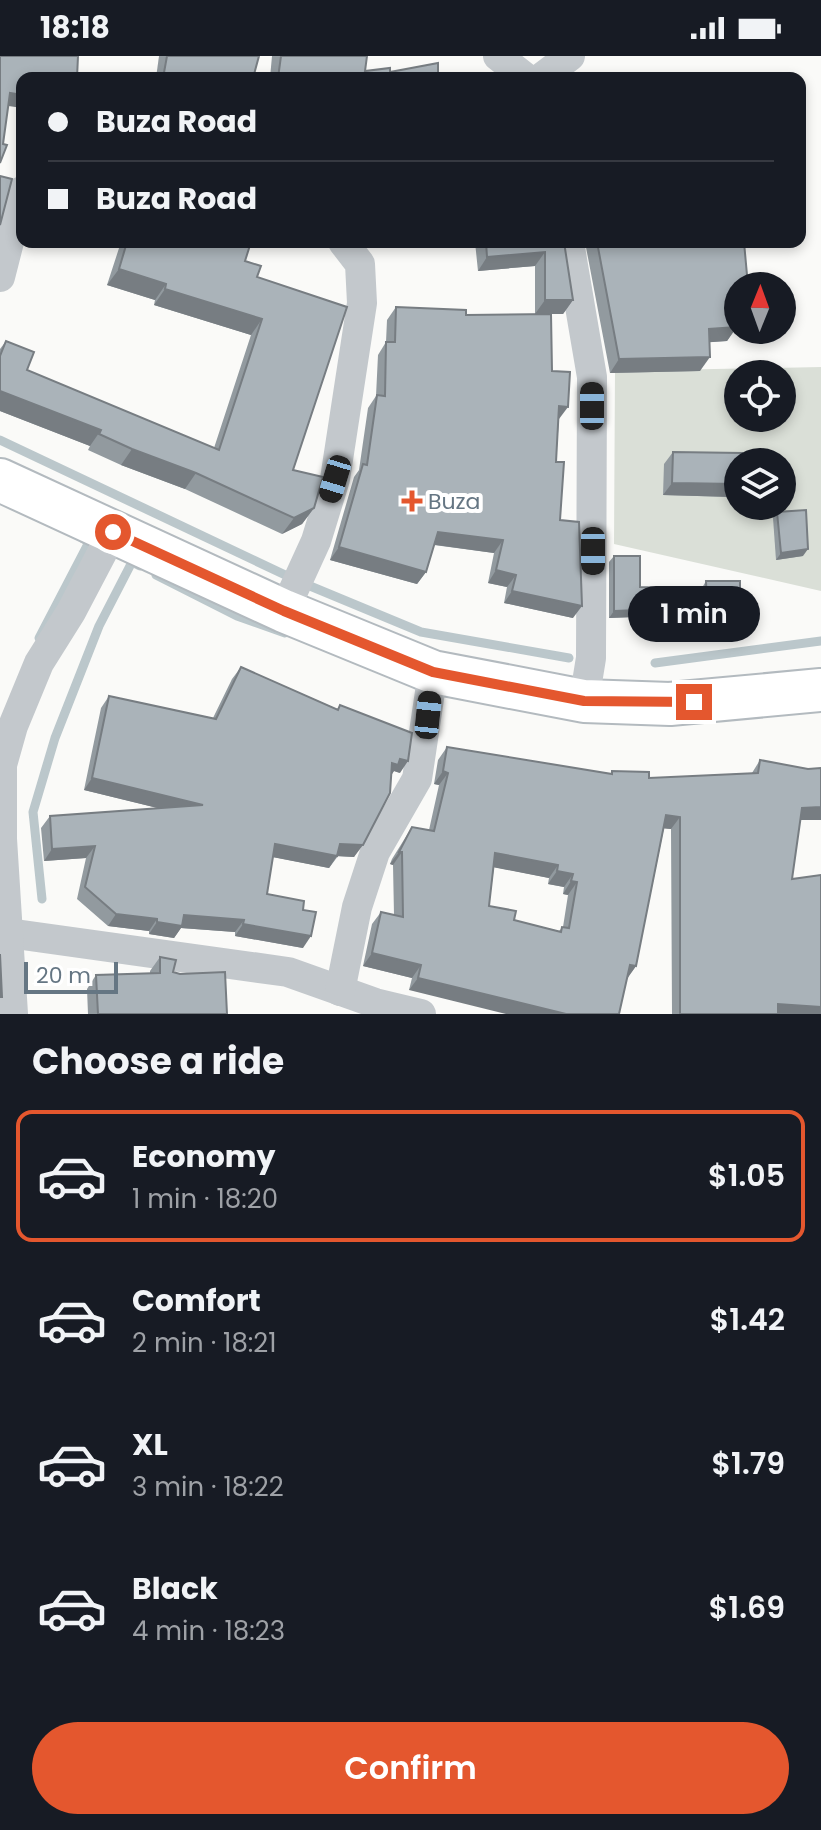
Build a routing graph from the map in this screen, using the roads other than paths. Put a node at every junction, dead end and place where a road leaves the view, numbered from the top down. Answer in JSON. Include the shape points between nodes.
{"nodes":[{"id":1,"x":498,"y":56,"type":"edge"},
{"id":2,"x":570,"y":56,"type":"edge"},
{"id":3,"x":518,"y":72,"type":"edge"},
{"id":4,"x":549,"y":72,"type":"edge"},
{"id":5,"x":16,"y":214,"type":"edge"},
{"id":6,"x":348,"y":248,"type":"edge"},
{"id":7,"x":570,"y":248,"type":"edge"},
{"id":8,"x":0,"y":277,"type":"edge"},
{"id":9,"x":0,"y":480,"type":"edge"},
{"id":10,"x":113,"y":532,"type":"junction"},
{"id":11,"x":284,"y":611,"type":"junction"},
{"id":12,"x":433,"y":672,"type":"junction"},
{"id":13,"x":821,"y":690,"type":"edge"},
{"id":14,"x":584,"y":701,"type":"junction"},
{"id":15,"x":8,"y":933,"type":"junction"},
{"id":16,"x":340,"y":991,"type":"junction"},
{"id":17,"x":374,"y":1009,"type":"edge"},
{"id":18,"x":13,"y":1014,"type":"edge"},
{"id":19,"x":421,"y":1014,"type":"edge"}],
"edges":[{"from":1,"to":3,"type":"street"},
{"from":2,"to":4,"type":"street"},
{"from":5,"to":8,"type":"street"},
{"from":6,"to":11,"type":"street","via":[[360,264],[362,303],[335,479],[316,541]]},
{"from":7,"to":14,"type":"street","via":[[592,377],[591,658]]},
{"from":9,"to":10,"type":"main road"},
{"from":10,"to":11,"type":"main road"},
{"from":10,"to":15,"type":"street","via":[[39,663],[2,765]]},
{"from":11,"to":12,"type":"main road"},
{"from":12,"to":14,"type":"main road"},
{"from":12,"to":16,"type":"street","via":[[417,779],[375,852],[357,907]]},
{"from":13,"to":14,"type":"main road","via":[[670,704]]},
{"from":15,"to":16,"type":"street","via":[[288,972]]},
{"from":15,"to":18,"type":"street"},
{"from":16,"to":17,"type":"street"},
{"from":17,"to":19,"type":"street"}]}
